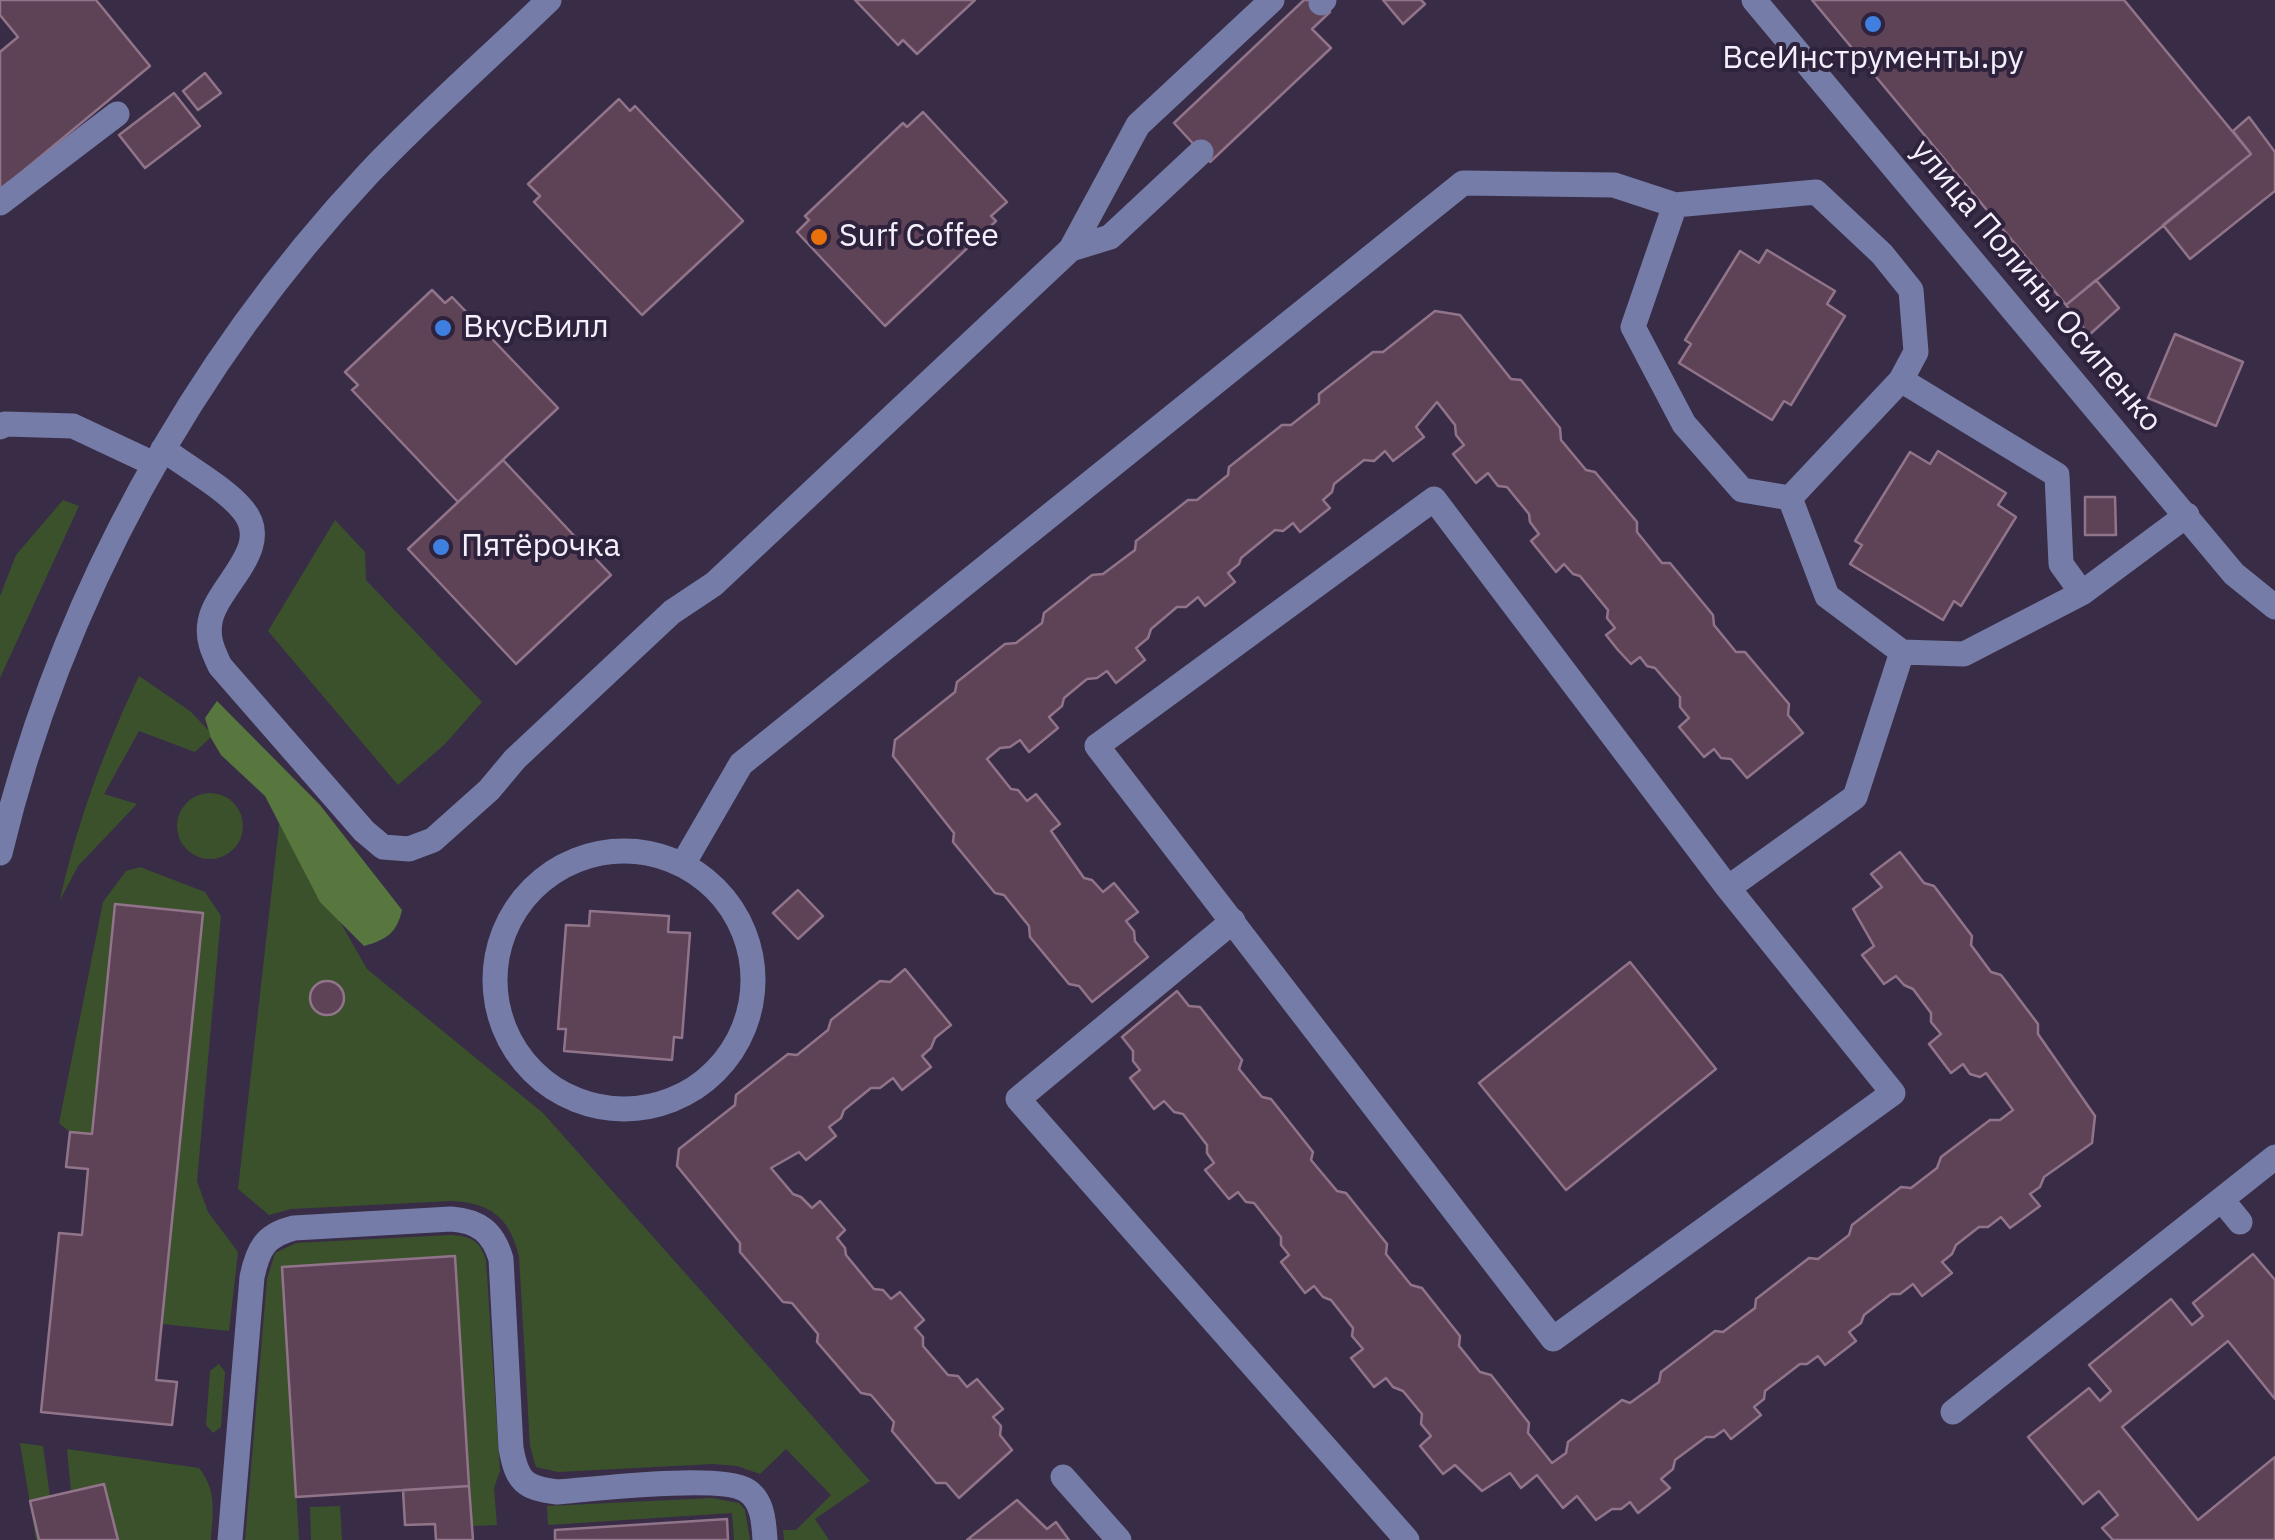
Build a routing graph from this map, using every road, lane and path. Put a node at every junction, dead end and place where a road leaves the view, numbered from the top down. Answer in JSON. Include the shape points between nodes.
{"nodes":[{"id":1,"x":549,"y":0,"type":"edge"},
{"id":2,"x":1272,"y":0,"type":"edge"},
{"id":3,"x":1754,"y":0,"type":"edge"},
{"id":4,"x":117,"y":114,"type":"dead end"},
{"id":5,"x":1201,"y":152,"type":"dead end"},
{"id":6,"x":0,"y":204,"type":"edge"},
{"id":7,"x":1675,"y":205,"type":"junction"},
{"id":8,"x":1071,"y":249,"type":"junction"},
{"id":9,"x":1901,"y":380,"type":"junction"},
{"id":10,"x":0,"y":427,"type":"edge"},
{"id":11,"x":159,"y":457,"type":"junction"},
{"id":12,"x":1790,"y":498,"type":"junction"},
{"id":13,"x":2187,"y":516,"type":"junction"},
{"id":14,"x":2082,"y":594,"type":"junction"},
{"id":15,"x":2275,"y":607,"type":"edge"},
{"id":16,"x":1902,"y":652,"type":"junction"},
{"id":17,"x":0,"y":853,"type":"edge"},
{"id":18,"x":682,"y":864,"type":"junction"},
{"id":19,"x":1728,"y":888,"type":"junction"},
{"id":20,"x":1232,"y":921,"type":"junction"},
{"id":21,"x":2275,"y":1157,"type":"edge"},
{"id":22,"x":2222,"y":1200,"type":"junction"},
{"id":23,"x":2240,"y":1222,"type":"dead end"},
{"id":24,"x":1953,"y":1412,"type":"dead end"},
{"id":25,"x":1063,"y":1477,"type":"dead end"},
{"id":26,"x":230,"y":1540,"type":"edge"},
{"id":27,"x":765,"y":1540,"type":"edge"},
{"id":28,"x":1119,"y":1540,"type":"edge"},
{"id":29,"x":1407,"y":1540,"type":"edge"}],
"edges":[{"from":1,"to":11,"type":"street","via":[[370,173],[305,247],[243,327]]},
{"from":2,"to":8,"type":"street","via":[[1138,125]]},
{"from":3,"to":13,"type":"street","name":"улица Полины Осипенко"},
{"from":4,"to":6,"type":"street"},
{"from":5,"to":8,"type":"street","via":[[1110,237]]},
{"from":7,"to":9,"type":"street","via":[[1816,192],[1911,290],[1916,352]]},
{"from":7,"to":12,"type":"street","via":[[1633,328],[1684,424],[1742,490]]},
{"from":7,"to":18,"type":"street","via":[[1614,185],[1463,183],[741,764]]},
{"from":8,"to":11,"type":"street","via":[[714,584],[659,624],[489,790],[433,840],[409,849],[383,847],[364,831],[220,666],[208,643],[210,618],[252,546],[252,530],[234,500]]},
{"from":9,"to":12,"type":"street"},
{"from":9,"to":14,"type":"street","via":[[2057,475],[2061,564]]},
{"from":10,"to":11,"type":"street","via":[[73,426]]},
{"from":11,"to":17,"type":"street","via":[[72,634]]},
{"from":12,"to":16,"type":"street","via":[[1827,596]]},
{"from":13,"to":14,"type":"street"},
{"from":13,"to":15,"type":"street","name":"улица Полины Осипенко","via":[[2234,574]]},
{"from":14,"to":16,"type":"street","via":[[1964,654]]},
{"from":16,"to":19,"type":"street","via":[[1855,797]]},
{"from":18,"to":18,"type":"street","via":[[631,851],[578,860],[532,889],[510,922],[497,960],[500,1014],[524,1061],[566,1095],[618,1108],[671,1100],[716,1071],[746,1026],[754,973],[744,933],[725,898]]},
{"from":19,"to":20,"type":"street","via":[[1434,500],[1097,746]]},
{"from":19,"to":20,"type":"street","via":[[1893,1092],[1553,1339]]},
{"from":20,"to":29,"type":"street","via":[[1018,1098]]},
{"from":21,"to":22,"type":"street"},
{"from":22,"to":23,"type":"street"},
{"from":22,"to":24,"type":"street"},
{"from":25,"to":28,"type":"street"},
{"from":26,"to":27,"type":"street","via":[[252,1277],[263,1242],[294,1228],[468,1220],[496,1241],[501,1259],[511,1448],[523,1482],[557,1492],[732,1485],[759,1504]]}]}
